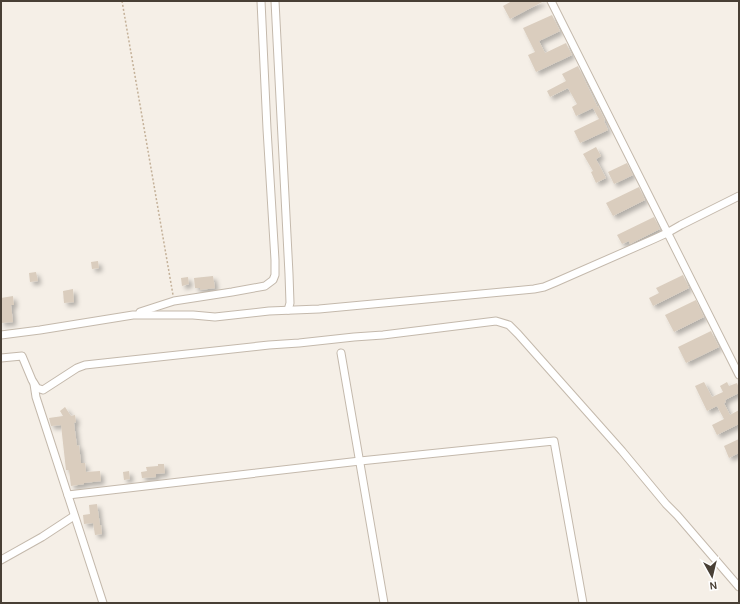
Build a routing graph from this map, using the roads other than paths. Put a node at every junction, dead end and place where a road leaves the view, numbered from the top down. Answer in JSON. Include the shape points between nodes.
{"nodes":[{"id":1,"x":261,"y":1,"type":"edge"},
{"id":2,"x":275,"y":1,"type":"edge"},
{"id":3,"x":551,"y":1,"type":"edge"},
{"id":4,"x":739,"y":196,"type":"edge"},
{"id":5,"x":668,"y":233,"type":"junction"},
{"id":6,"x":288,"y":310,"type":"junction"},
{"id":7,"x":133,"y":315,"type":"junction"},
{"id":8,"x":1,"y":335,"type":"edge"},
{"id":9,"x":341,"y":353,"type":"dead end"},
{"id":10,"x":1,"y":358,"type":"edge"},
{"id":11,"x":739,"y":375,"type":"edge"},
{"id":12,"x":34,"y":384,"type":"junction"},
{"id":13,"x":360,"y":461,"type":"junction"},
{"id":14,"x":68,"y":494,"type":"junction"},
{"id":15,"x":74,"y":516,"type":"junction"},
{"id":16,"x":1,"y":560,"type":"edge"},
{"id":17,"x":739,"y":587,"type":"edge"},
{"id":18,"x":103,"y":603,"type":"edge"},
{"id":19,"x":384,"y":603,"type":"edge"},
{"id":20,"x":583,"y":603,"type":"edge"}],
"edges":[{"from":1,"to":7,"type":"street","via":[[275,260],[273,280],[265,286],[174,301]]},
{"from":2,"to":6,"type":"street","via":[[289,274]]},
{"from":3,"to":5,"type":"street"},
{"from":4,"to":5,"type":"street"},
{"from":5,"to":6,"type":"street","via":[[544,287]]},
{"from":5,"to":11,"type":"street"},
{"from":6,"to":7,"type":"street","via":[[215,317]]},
{"from":7,"to":8,"type":"street"},
{"from":9,"to":13,"type":"street"},
{"from":10,"to":12,"type":"street","via":[[22,356]]},
{"from":12,"to":14,"type":"street"},
{"from":12,"to":17,"type":"street","via":[[43,390],[85,365],[496,321],[508,325],[518,334]]},
{"from":13,"to":14,"type":"street"},
{"from":13,"to":19,"type":"street"},
{"from":13,"to":20,"type":"street","via":[[554,441]]},
{"from":14,"to":15,"type":"street"},
{"from":15,"to":16,"type":"street"},
{"from":15,"to":18,"type":"street"}]}
